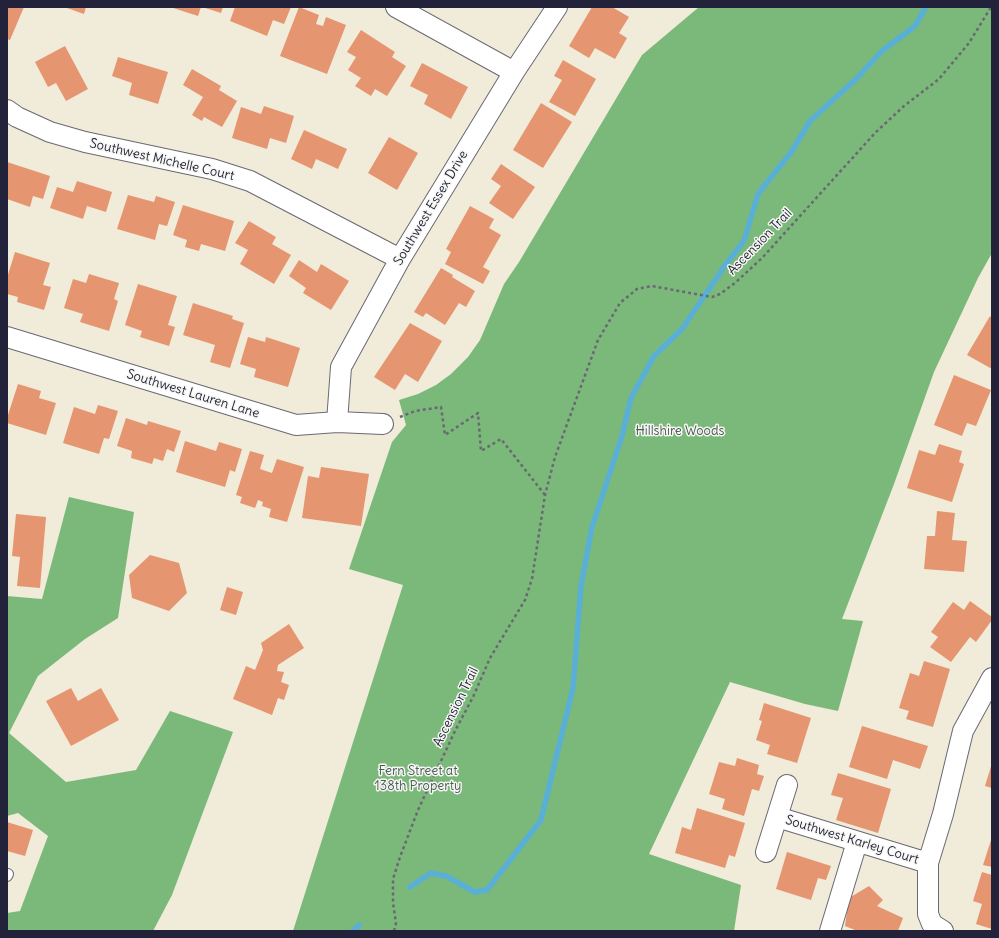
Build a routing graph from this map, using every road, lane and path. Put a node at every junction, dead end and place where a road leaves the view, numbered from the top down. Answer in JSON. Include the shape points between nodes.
{"nodes":[{"id":1,"x":396,"y":7,"type":"edge"},
{"id":2,"x":557,"y":7,"type":"edge"},
{"id":3,"x":991,"y":7,"type":"edge"},
{"id":4,"x":514,"y":72,"type":"junction"},
{"id":5,"x":7,"y":110,"type":"edge"},
{"id":6,"x":400,"y":258,"type":"junction"},
{"id":7,"x":7,"y":337,"type":"edge"},
{"id":8,"x":337,"y":422,"type":"junction"},
{"id":9,"x":383,"y":424,"type":"joint"},
{"id":10,"x":545,"y":495,"type":"junction"},
{"id":11,"x":992,"y":678,"type":"edge"},
{"id":12,"x":787,"y":785,"type":"dead end"},
{"id":13,"x":777,"y":817,"type":"junction"},
{"id":14,"x":857,"y":842,"type":"junction"},
{"id":15,"x":766,"y":852,"type":"dead end"},
{"id":16,"x":928,"y":863,"type":"junction"},
{"id":17,"x":394,"y":931,"type":"edge"},
{"id":18,"x":830,"y":931,"type":"edge"},
{"id":19,"x":943,"y":931,"type":"edge"}],
"edges":[{"from":1,"to":4,"type":"street"},
{"from":2,"to":4,"type":"street","name":"Southwest Essex Drive"},
{"from":3,"to":10,"type":"path","name":"Ascension Trail","via":[[969,43],[939,79],[875,133],[762,258],[735,283],[712,297],[652,286],[636,289],[620,304],[598,340]]},
{"from":4,"to":6,"type":"street","name":"Southwest Essex Drive"},
{"from":5,"to":6,"type":"street","name":"Southwest Michelle Court","via":[[50,132],[212,169],[250,181]]},
{"from":6,"to":8,"type":"street","name":"Southwest Essex Drive","via":[[341,367]]},
{"from":7,"to":8,"type":"street","name":"Southwest Lauren Lane","via":[[296,425]]},
{"from":8,"to":9,"type":"street","name":"Southwest Lauren Lane"},
{"from":9,"to":10,"type":"path","via":[[415,411],[441,407],[445,435],[478,413],[481,451],[501,439]]},
{"from":10,"to":17,"type":"path","name":"Ascension Trail","via":[[532,579],[525,600],[490,658],[418,810],[400,857],[393,880],[396,923]]},
{"from":11,"to":16,"type":"street","via":[[963,731]]},
{"from":12,"to":13,"type":"street","name":"Southwest Karley Court"},
{"from":13,"to":14,"type":"street","name":"Southwest Karley Court"},
{"from":13,"to":15,"type":"street","name":"Southwest Karley Court"},
{"from":14,"to":16,"type":"street","name":"Southwest Karley Court"},
{"from":14,"to":18,"type":"street"},
{"from":16,"to":19,"type":"street","via":[[928,914],[932,924]]}]}
